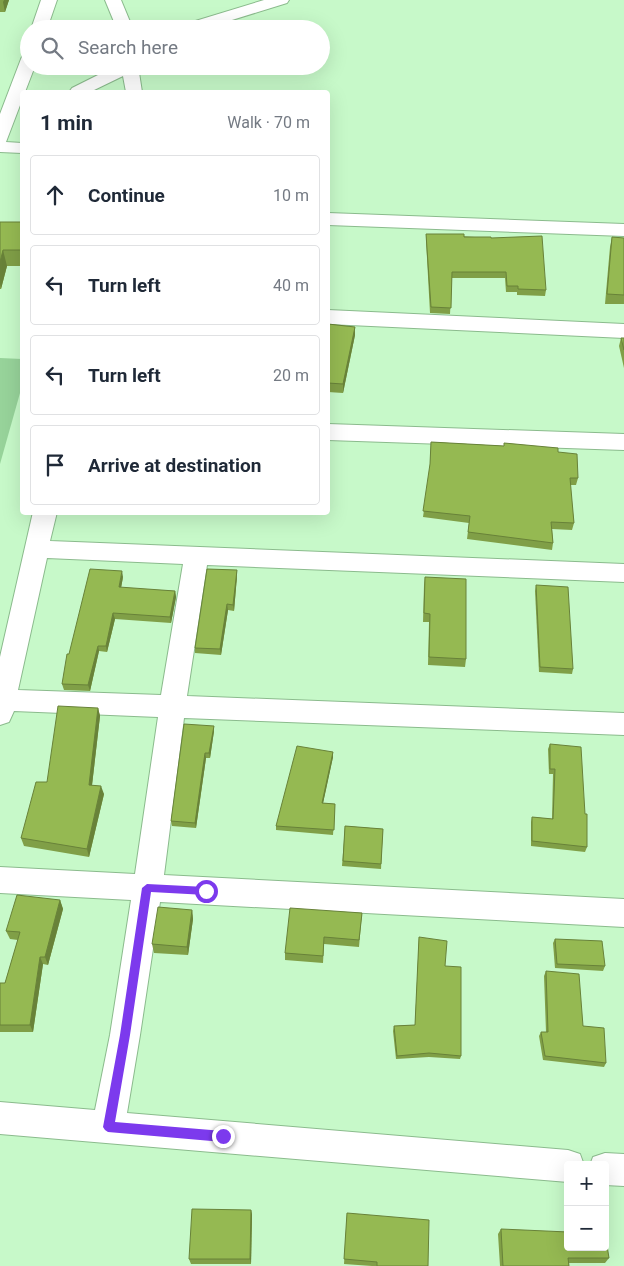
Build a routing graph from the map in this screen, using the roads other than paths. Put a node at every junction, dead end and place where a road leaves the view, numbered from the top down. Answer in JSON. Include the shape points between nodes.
{"nodes":[{"id":1,"x":49,"y":0,"type":"edge"},
{"id":2,"x":114,"y":0,"type":"edge"},
{"id":3,"x":281,"y":0,"type":"edge"},
{"id":4,"x":42,"y":20,"type":"edge"},
{"id":5,"x":122,"y":20,"type":"edge"},
{"id":6,"x":214,"y":20,"type":"edge"},
{"id":7,"x":25,"y":75,"type":"edge"},
{"id":8,"x":112,"y":75,"type":"edge"},
{"id":9,"x":131,"y":75,"type":"edge"},
{"id":10,"x":21,"y":90,"type":"edge"},
{"id":11,"x":82,"y":90,"type":"edge"},
{"id":12,"x":134,"y":90,"type":"edge"},
{"id":13,"x":20,"y":96,"type":"edge"},
{"id":14,"x":15,"y":116,"type":"edge"},
{"id":15,"x":0,"y":138,"type":"edge"},
{"id":16,"x":0,"y":147,"type":"edge"},
{"id":17,"x":20,"y":148,"type":"edge"},
{"id":18,"x":330,"y":218,"type":"edge"},
{"id":19,"x":624,"y":230,"type":"edge"},
{"id":20,"x":330,"y":317,"type":"edge"},
{"id":21,"x":624,"y":331,"type":"edge"},
{"id":22,"x":330,"y":432,"type":"edge"},
{"id":23,"x":624,"y":442,"type":"edge"},
{"id":24,"x":44,"y":515,"type":"edge"},
{"id":25,"x":37,"y":549,"type":"junction"},
{"id":26,"x":198,"y":555,"type":"junction"},
{"id":27,"x":624,"y":572,"type":"edge"},
{"id":28,"x":172,"y":706,"type":"junction"},
{"id":29,"x":2,"y":707,"type":"edge"},
{"id":30,"x":624,"y":724,"type":"edge"},
{"id":31,"x":0,"y":880,"type":"edge"},
{"id":32,"x":147,"y":888,"type":"junction"},
{"id":33,"x":624,"y":913,"type":"edge"},
{"id":34,"x":0,"y":1118,"type":"edge"},
{"id":35,"x":108,"y":1127,"type":"junction"},
{"id":36,"x":564,"y":1166,"type":"edge"},
{"id":37,"x":609,"y":1169,"type":"edge"},
{"id":38,"x":624,"y":1170,"type":"edge"}],
"edges":[{"from":1,"to":4,"type":"street"},
{"from":2,"to":5,"type":"street"},
{"from":3,"to":6,"type":"street"},
{"from":7,"to":10,"type":"street"},
{"from":8,"to":11,"type":"street"},
{"from":9,"to":12,"type":"street"},
{"from":13,"to":14,"type":"street"},
{"from":14,"to":15,"type":"street"},
{"from":16,"to":17,"type":"street"},
{"from":18,"to":19,"type":"street"},
{"from":20,"to":21,"type":"street"},
{"from":22,"to":23,"type":"street"},
{"from":24,"to":25,"type":"street"},
{"from":25,"to":26,"type":"street"},
{"from":25,"to":29,"type":"street"},
{"from":26,"to":27,"type":"street"},
{"from":26,"to":28,"type":"street"},
{"from":28,"to":29,"type":"street"},
{"from":28,"to":30,"type":"street"},
{"from":28,"to":32,"type":"street"},
{"from":31,"to":32,"type":"street"},
{"from":32,"to":33,"type":"street"},
{"from":32,"to":35,"type":"street"},
{"from":34,"to":35,"type":"street"},
{"from":35,"to":36,"type":"street"},
{"from":37,"to":38,"type":"street"}]}
